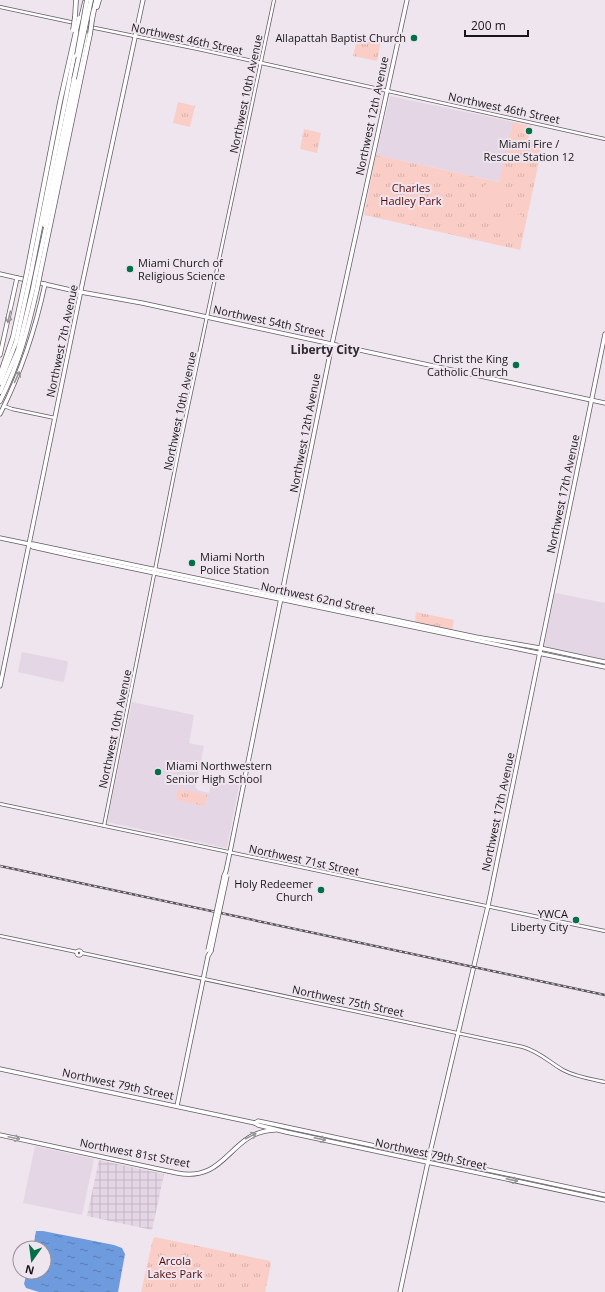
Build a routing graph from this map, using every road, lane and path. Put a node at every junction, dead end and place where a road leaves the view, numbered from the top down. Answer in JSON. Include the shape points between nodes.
{"nodes":[{"id":1,"x":76,"y":0,"type":"edge"},
{"id":2,"x":85,"y":0,"type":"edge"},
{"id":3,"x":92,"y":0,"type":"edge"},
{"id":4,"x":96,"y":0,"type":"edge"},
{"id":5,"x":99,"y":0,"type":"edge"},
{"id":6,"x":143,"y":0,"type":"edge"},
{"id":7,"x":274,"y":0,"type":"edge"},
{"id":8,"x":407,"y":0,"type":"edge"},
{"id":9,"x":0,"y":7,"type":"edge"},
{"id":10,"x":94,"y":13,"type":"junction"},
{"id":11,"x":78,"y":17,"type":"junction"},
{"id":12,"x":91,"y":20,"type":"junction"},
{"id":13,"x":76,"y":31,"type":"junction"},
{"id":14,"x":135,"y":37,"type":"junction"},
{"id":15,"x":261,"y":63,"type":"junction"},
{"id":16,"x":73,"y":78,"type":"junction"},
{"id":17,"x":388,"y":91,"type":"junction"},
{"id":18,"x":605,"y":139,"type":"edge"},
{"id":19,"x":43,"y":208,"type":"junction"},
{"id":20,"x":40,"y":243,"type":"junction"},
{"id":21,"x":36,"y":258,"type":"junction"},
{"id":22,"x":33,"y":273,"type":"junction"},
{"id":23,"x":0,"y":274,"type":"edge"},
{"id":24,"x":17,"y":278,"type":"junction"},
{"id":25,"x":45,"y":284,"type":"junction"},
{"id":26,"x":30,"y":288,"type":"junction"},
{"id":27,"x":81,"y":292,"type":"junction"},
{"id":28,"x":207,"y":317,"type":"junction"},
{"id":29,"x":605,"y":334,"type":"edge"},
{"id":30,"x":332,"y":344,"type":"junction"},
{"id":31,"x":0,"y":355,"type":"edge"},
{"id":32,"x":0,"y":375,"type":"edge"},
{"id":33,"x":0,"y":383,"type":"edge"},
{"id":34,"x":0,"y":392,"type":"edge"},
{"id":35,"x":591,"y":400,"type":"junction"},
{"id":36,"x":0,"y":401,"type":"edge"},
{"id":37,"x":605,"y":403,"type":"edge"},
{"id":38,"x":4,"y":406,"type":"junction"},
{"id":39,"x":0,"y":414,"type":"edge"},
{"id":40,"x":55,"y":418,"type":"junction"},
{"id":41,"x":0,"y":538,"type":"edge"},
{"id":42,"x":29,"y":544,"type":"junction"},
{"id":43,"x":155,"y":571,"type":"junction"},
{"id":44,"x":281,"y":597,"type":"junction"},
{"id":45,"x":540,"y":651,"type":"junction"},
{"id":46,"x":605,"y":662,"type":"edge"},
{"id":47,"x":605,"y":667,"type":"edge"},
{"id":48,"x":0,"y":686,"type":"edge"},
{"id":49,"x":0,"y":804,"type":"edge"},
{"id":50,"x":104,"y":826,"type":"junction"},
{"id":51,"x":230,"y":852,"type":"junction"},
{"id":52,"x":488,"y":906,"type":"junction"},
{"id":53,"x":605,"y":931,"type":"edge"},
{"id":54,"x":0,"y":936,"type":"edge"},
{"id":55,"x":203,"y":979,"type":"junction"},
{"id":56,"x":458,"y":1033,"type":"junction"},
{"id":57,"x":0,"y":1068,"type":"edge"},
{"id":58,"x":605,"y":1082,"type":"edge"},
{"id":59,"x":177,"y":1106,"type":"junction"},
{"id":60,"x":255,"y":1123,"type":"junction"},
{"id":61,"x":278,"y":1130,"type":"junction"},
{"id":62,"x":0,"y":1135,"type":"edge"},
{"id":63,"x":429,"y":1157,"type":"junction"},
{"id":64,"x":428,"y":1162,"type":"junction"},
{"id":65,"x":585,"y":1190,"type":"junction"},
{"id":66,"x":605,"y":1195,"type":"edge"},
{"id":67,"x":584,"y":1196,"type":"junction"},
{"id":68,"x":605,"y":1200,"type":"edge"},
{"id":69,"x":400,"y":1292,"type":"edge"}],
"edges":[{"from":1,"to":11,"type":"highway"},
{"from":2,"to":11,"type":"highway"},
{"from":2,"to":16,"type":"highway","bridge":true},
{"from":3,"to":12,"type":"highway"},
{"from":3,"to":16,"type":"highway","bridge":true},
{"from":4,"to":10,"type":"highway"},
{"from":5,"to":10,"type":"highway"},
{"from":6,"to":14,"type":"main road","name":"Northwest 7th Avenue"},
{"from":7,"to":15,"type":"street","name":"Northwest 10th Avenue"},
{"from":8,"to":17,"type":"main road","name":"Northwest 12th Avenue"},
{"from":9,"to":14,"type":"street","name":"Northwest 46th Street"},
{"from":10,"to":12,"type":"highway"},
{"from":11,"to":13,"type":"highway","bridge":true},
{"from":12,"to":20,"type":"highway","bridge":true},
{"from":13,"to":19,"type":"highway"},
{"from":13,"to":20,"type":"highway","via":[[70,52]]},
{"from":14,"to":15,"type":"street","name":"Northwest 46th Street"},
{"from":14,"to":27,"type":"main road","name":"Northwest 7th Avenue"},
{"from":15,"to":17,"type":"street","name":"Northwest 46th Street"},
{"from":15,"to":28,"type":"street","name":"Northwest 10th Avenue"},
{"from":16,"to":19,"type":"highway","via":[[46,206]]},
{"from":16,"to":20,"type":"highway"},
{"from":17,"to":18,"type":"street","name":"Northwest 46th Street"},
{"from":17,"to":30,"type":"main road","name":"Northwest 12th Avenue"},
{"from":19,"to":20,"type":"highway"},
{"from":20,"to":21,"type":"highway"},
{"from":20,"to":21,"type":"highway"},
{"from":21,"to":22,"type":"highway"},
{"from":21,"to":22,"type":"highway"},
{"from":22,"to":26,"type":"highway","bridge":true},
{"from":22,"to":26,"type":"highway","bridge":true},
{"from":23,"to":24,"type":"main road","name":"Northwest 54th Street"},
{"from":24,"to":25,"type":"main road","name":"Northwest 54th Street"},
{"from":24,"to":31,"type":"main road","one_way":true},
{"from":25,"to":27,"type":"main road","name":"Northwest 54th Street"},
{"from":38,"to":25,"type":"main road","one_way":true,"via":[[29,347]]},
{"from":26,"to":32,"type":"highway"},
{"from":26,"to":33,"type":"highway","via":[[16,342]]},
{"from":26,"to":34,"type":"highway","via":[[18,350]]},
{"from":26,"to":36,"type":"highway","via":[[23,345]]},
{"from":27,"to":28,"type":"main road","name":"Northwest 54th Street"},
{"from":27,"to":40,"type":"main road","name":"Northwest 7th Avenue"},
{"from":28,"to":30,"type":"main road","name":"Northwest 54th Street"},
{"from":28,"to":43,"type":"street","name":"Northwest 10th Avenue"},
{"from":29,"to":35,"type":"main road","name":"Northwest 17th Avenue"},
{"from":30,"to":35,"type":"main road","name":"Northwest 54th Street"},
{"from":30,"to":44,"type":"main road","name":"Northwest 12th Avenue"},
{"from":35,"to":37,"type":"main road","name":"Northwest 54th Street"},
{"from":35,"to":45,"type":"main road","name":"Northwest 17th Avenue"},
{"from":38,"to":39,"type":"main road"},
{"from":38,"to":40,"type":"street"},
{"from":40,"to":42,"type":"main road","name":"Northwest 7th Avenue"},
{"from":41,"to":42,"type":"main road","name":"Northwest 62nd Street"},
{"from":42,"to":43,"type":"main road","name":"Northwest 62nd Street","via":[[33,547]]},
{"from":42,"to":48,"type":"main road","name":"Northwest 7th Avenue"},
{"from":43,"to":44,"type":"main road","name":"Northwest 62nd Street"},
{"from":43,"to":50,"type":"street","name":"Northwest 10th Avenue"},
{"from":44,"to":45,"type":"main road","name":"Northwest 62nd Street"},
{"from":44,"to":51,"type":"main road","name":"Northwest 12th Avenue"},
{"from":45,"to":46,"type":"main road","name":"Northwest 62nd Street"},
{"from":45,"to":47,"type":"main road","name":"Northwest 62nd Street"},
{"from":45,"to":52,"type":"main road","name":"Northwest 17th Avenue"},
{"from":49,"to":50,"type":"street","name":"Northwest 71st Street"},
{"from":50,"to":51,"type":"street","name":"Northwest 71st Street"},
{"from":51,"to":52,"type":"street","name":"Northwest 71st Street"},
{"from":51,"to":55,"type":"main road","name":"Northwest 12th Avenue","bridge":true},
{"from":52,"to":53,"type":"street","name":"Northwest 71st Street"},
{"from":52,"to":56,"type":"main road","name":"Northwest 17th Avenue"},
{"from":54,"to":55,"type":"street","name":"Northwest 75th Street","via":[[77,952],[79,955]]},
{"from":55,"to":56,"type":"street","name":"Northwest 75th Street"},
{"from":55,"to":59,"type":"main road","name":"Northwest 12th Avenue"},
{"from":56,"to":58,"type":"street","name":"Northwest 75th Street","via":[[523,1047],[541,1054],[570,1073]]},
{"from":56,"to":63,"type":"main road","name":"Northwest 17th Avenue"},
{"from":57,"to":59,"type":"main road","name":"Northwest 79th Street"},
{"from":59,"to":60,"type":"main road","name":"Northwest 79th Street"},
{"from":60,"to":61,"type":"main road","name":"Northwest 79th Street"},
{"from":60,"to":63,"type":"main road","name":"Northwest 79th Street","via":[[258,1121]]},
{"from":62,"to":61,"type":"main road","name":"Northwest 81st Street","one_way":true,"via":[[190,1174],[216,1166],[251,1136]]},
{"from":61,"to":64,"type":"main road","name":"Northwest 79th Street","one_way":true},
{"from":63,"to":64,"type":"main road","name":"Northwest 17th Avenue"},
{"from":63,"to":65,"type":"main road","name":"Northwest 79th Street"},
{"from":64,"to":67,"type":"main road","name":"Northwest 79th Street","one_way":true},
{"from":64,"to":69,"type":"main road","name":"Northwest 17th Avenue"},
{"from":65,"to":66,"type":"main road","name":"Northwest 79th Street"},
{"from":65,"to":67,"type":"main road"},
{"from":67,"to":68,"type":"main road","name":"Northwest 79th Street"}]}
